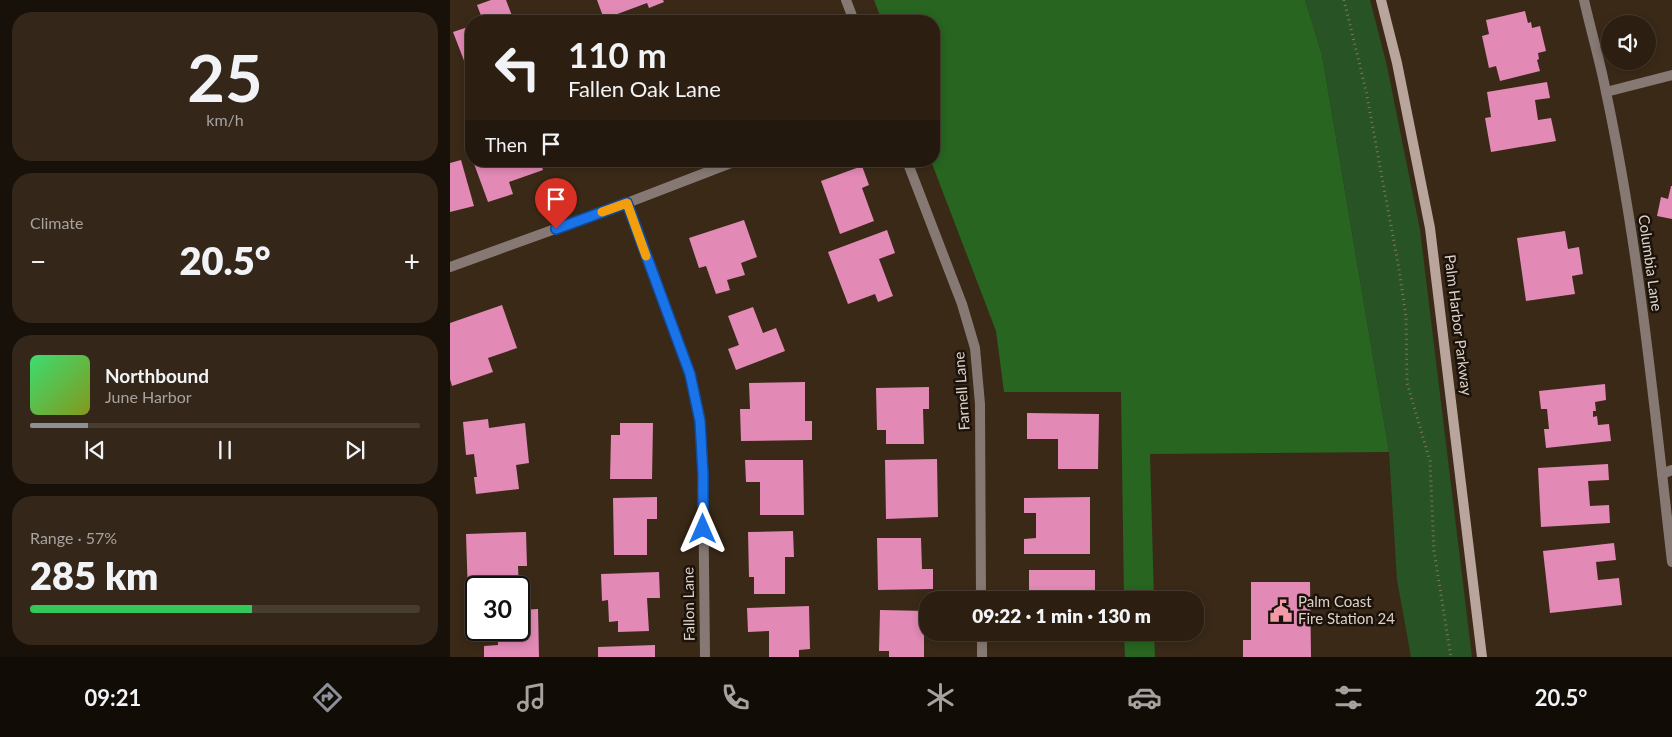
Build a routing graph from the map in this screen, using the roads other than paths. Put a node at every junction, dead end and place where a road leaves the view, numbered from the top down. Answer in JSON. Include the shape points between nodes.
{"nodes":[{"id":1,"x":846,"y":0,"type":"edge"},
{"id":2,"x":1381,"y":0,"type":"edge"},
{"id":3,"x":1584,"y":0,"type":"edge"},
{"id":4,"x":852,"y":15,"type":"edge"},
{"id":5,"x":1672,"y":75,"type":"edge"},
{"id":6,"x":1606,"y":92,"type":"junction"},
{"id":7,"x":720,"y":167,"type":"edge"},
{"id":8,"x":909,"y":167,"type":"edge"},
{"id":9,"x":627,"y":203,"type":"junction"},
{"id":10,"x":450,"y":267,"type":"edge"},
{"id":11,"x":1667,"y":472,"type":"edge"},
{"id":12,"x":1672,"y":562,"type":"edge"},
{"id":13,"x":982,"y":591,"type":"edge"},
{"id":14,"x":982,"y":641,"type":"edge"},
{"id":15,"x":705,"y":657,"type":"edge"},
{"id":16,"x":982,"y":657,"type":"edge"},
{"id":17,"x":1482,"y":657,"type":"edge"}],
"edges":[{"from":1,"to":4,"type":"street"},
{"from":2,"to":17,"type":"street","name":"Palm Harbor Parkway","via":[[1398,63],[1430,228]]},
{"from":3,"to":6,"type":"street","name":"Columbia Lane"},
{"from":5,"to":6,"type":"street"},
{"from":6,"to":11,"type":"street","name":"Columbia Lane"},
{"from":7,"to":9,"type":"street"},
{"from":8,"to":13,"type":"street","name":"Farnell Lane","via":[[962,304],[977,364]]},
{"from":9,"to":10,"type":"street"},
{"from":9,"to":15,"type":"street","name":"Fallon Lane","via":[[690,374],[700,421]]},
{"from":11,"to":12,"type":"street","name":"Columbia Lane"},
{"from":14,"to":16,"type":"street"}]}
